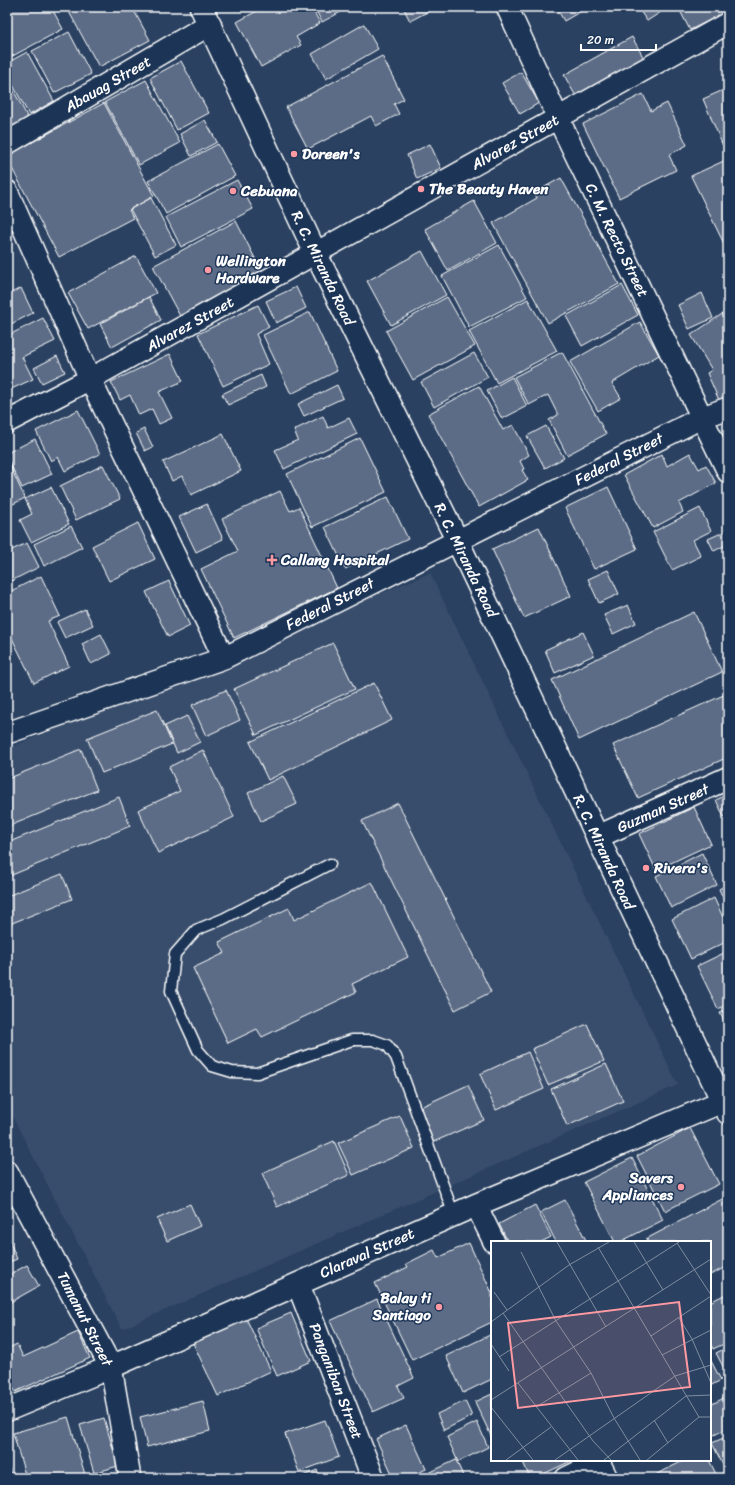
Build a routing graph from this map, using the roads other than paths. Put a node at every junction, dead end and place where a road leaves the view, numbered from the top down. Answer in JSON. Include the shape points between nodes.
{"nodes":[{"id":1,"x":507,"y":7,"type":"edge"},
{"id":2,"x":205,"y":16,"type":"edge"},
{"id":3,"x":728,"y":23,"type":"edge"},
{"id":4,"x":558,"y":118,"type":"junction"},
{"id":5,"x":7,"y":143,"type":"edge"},
{"id":6,"x":7,"y":192,"type":"edge"},
{"id":7,"x":316,"y":254,"type":"junction"},
{"id":8,"x":90,"y":379,"type":"junction"},
{"id":9,"x":728,"y":408,"type":"edge"},
{"id":10,"x":703,"y":417,"type":"junction"},
{"id":11,"x":7,"y":422,"type":"edge"},
{"id":12,"x":728,"y":472,"type":"edge"},
{"id":13,"x":457,"y":540,"type":"junction"},
{"id":14,"x":224,"y":658,"type":"junction"},
{"id":15,"x":7,"y":733,"type":"edge"},
{"id":16,"x":728,"y":778,"type":"edge"},
{"id":17,"x":597,"y":837,"type":"junction"},
{"id":18,"x":330,"y":864,"type":"dead end"},
{"id":19,"x":726,"y":1104,"type":"edge"},
{"id":20,"x":7,"y":1172,"type":"edge"},
{"id":21,"x":476,"y":1205,"type":"junction"},
{"id":22,"x":454,"y":1215,"type":"junction"},
{"id":23,"x":494,"y":1241,"type":"edge"},
{"id":24,"x":298,"y":1284,"type":"junction"},
{"id":25,"x":111,"y":1367,"type":"junction"},
{"id":26,"x":7,"y":1410,"type":"edge"},
{"id":27,"x":601,"y":1467,"type":"edge"},
{"id":28,"x":130,"y":1478,"type":"edge"},
{"id":29,"x":373,"y":1478,"type":"edge"},
{"id":30,"x":566,"y":1478,"type":"edge"}],
"edges":[{"from":1,"to":4,"type":"street","name":"C. M. Recto Street"},
{"from":2,"to":5,"type":"street","name":"Abauag Street"},
{"from":2,"to":7,"type":"street","name":"R. C. Miranda Road"},
{"from":3,"to":4,"type":"street","name":"Alvarez Street"},
{"from":4,"to":7,"type":"street","name":"Alvarez Street"},
{"from":4,"to":10,"type":"street","name":"C. M. Recto Street"},
{"from":6,"to":8,"type":"street"},
{"from":7,"to":8,"type":"street","name":"Alvarez Street"},
{"from":7,"to":13,"type":"street","name":"R. C. Miranda Road"},
{"from":8,"to":11,"type":"street","name":"Alvarez Street"},
{"from":8,"to":14,"type":"street"},
{"from":9,"to":10,"type":"street","name":"Federal Street"},
{"from":10,"to":12,"type":"street","name":"C. M. Recto Street"},
{"from":10,"to":13,"type":"street","name":"Federal Street"},
{"from":13,"to":14,"type":"street","name":"Federal Street"},
{"from":13,"to":17,"type":"street","name":"R. C. Miranda Road"},
{"from":14,"to":15,"type":"street","name":"Federal Street"},
{"from":16,"to":17,"type":"street","name":"Guzman Street"},
{"from":17,"to":19,"type":"street","name":"R. C. Miranda Road"},
{"from":18,"to":22,"type":"lane","via":[[223,920],[196,930],[175,954],[171,991],[198,1050],[212,1066],[232,1072],[257,1073],[352,1040],[373,1040],[387,1045],[396,1057]]},
{"from":19,"to":21,"type":"street","name":"Claraval Street"},
{"from":20,"to":25,"type":"street","name":"Tumanut Street"},
{"from":21,"to":22,"type":"street","name":"Claraval Street"},
{"from":21,"to":23,"type":"street"},
{"from":22,"to":24,"type":"street","name":"Claraval Street"},
{"from":24,"to":25,"type":"street","name":"Claraval Street"},
{"from":24,"to":29,"type":"street","name":"Panganiban Street"},
{"from":25,"to":26,"type":"street","name":"Claraval Street"},
{"from":25,"to":28,"type":"street","name":"Tumanut Street"},
{"from":27,"to":30,"type":"street"}]}
